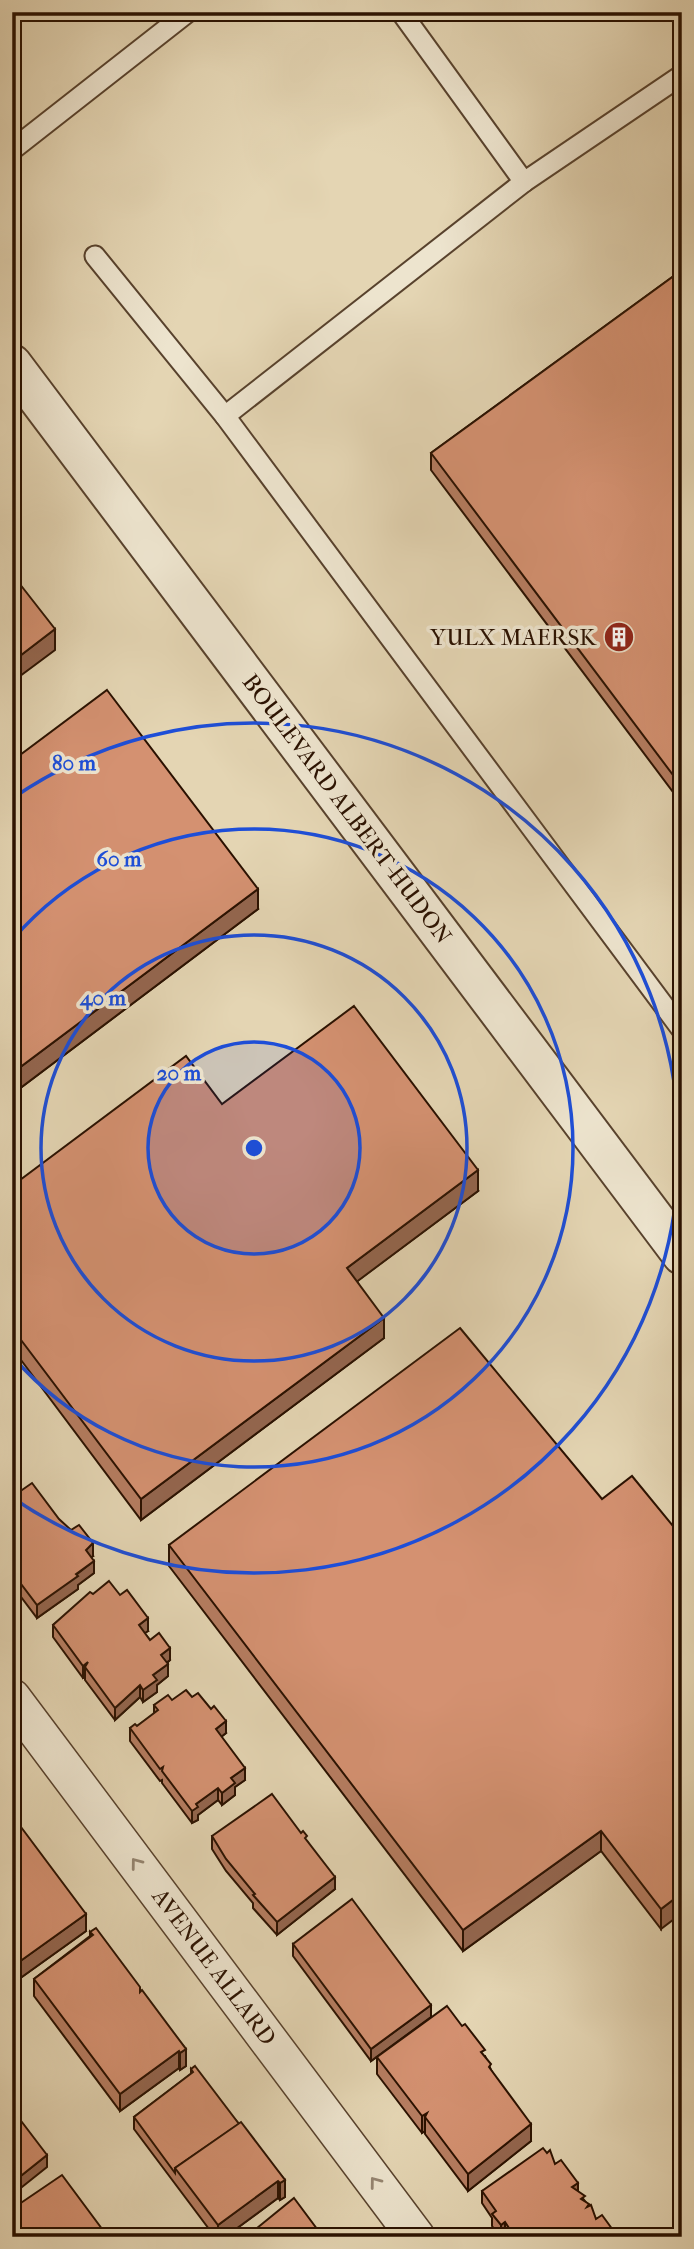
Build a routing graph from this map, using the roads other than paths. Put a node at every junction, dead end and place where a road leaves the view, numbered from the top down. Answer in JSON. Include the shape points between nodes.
{"nodes":[{"id":1,"x":188,"y":12,"type":"edge"},
{"id":2,"x":401,"y":12,"type":"edge"},
{"id":3,"x":682,"y":75,"type":"edge"},
{"id":4,"x":12,"y":150,"type":"edge"},
{"id":5,"x":524,"y":182,"type":"junction"},
{"id":6,"x":94,"y":256,"type":"dead end"},
{"id":7,"x":12,"y":364,"type":"edge"},
{"id":8,"x":225,"y":415,"type":"junction"},
{"id":9,"x":682,"y":1030,"type":"edge"},
{"id":10,"x":682,"y":1255,"type":"edge"},
{"id":11,"x":12,"y":1698,"type":"edge"},
{"id":12,"x":416,"y":2237,"type":"edge"}],
"edges":[{"from":1,"to":4,"type":"lane"},
{"from":2,"to":5,"type":"lane"},
{"from":3,"to":5,"type":"lane"},
{"from":5,"to":8,"type":"lane"},
{"from":6,"to":8,"type":"lane"},
{"from":7,"to":10,"type":"street","name":"BOULEVARD ALBERT-HUDON"},
{"from":8,"to":9,"type":"lane"},
{"from":12,"to":11,"type":"street","name":"AVENUE ALLARD","one_way":true}]}
